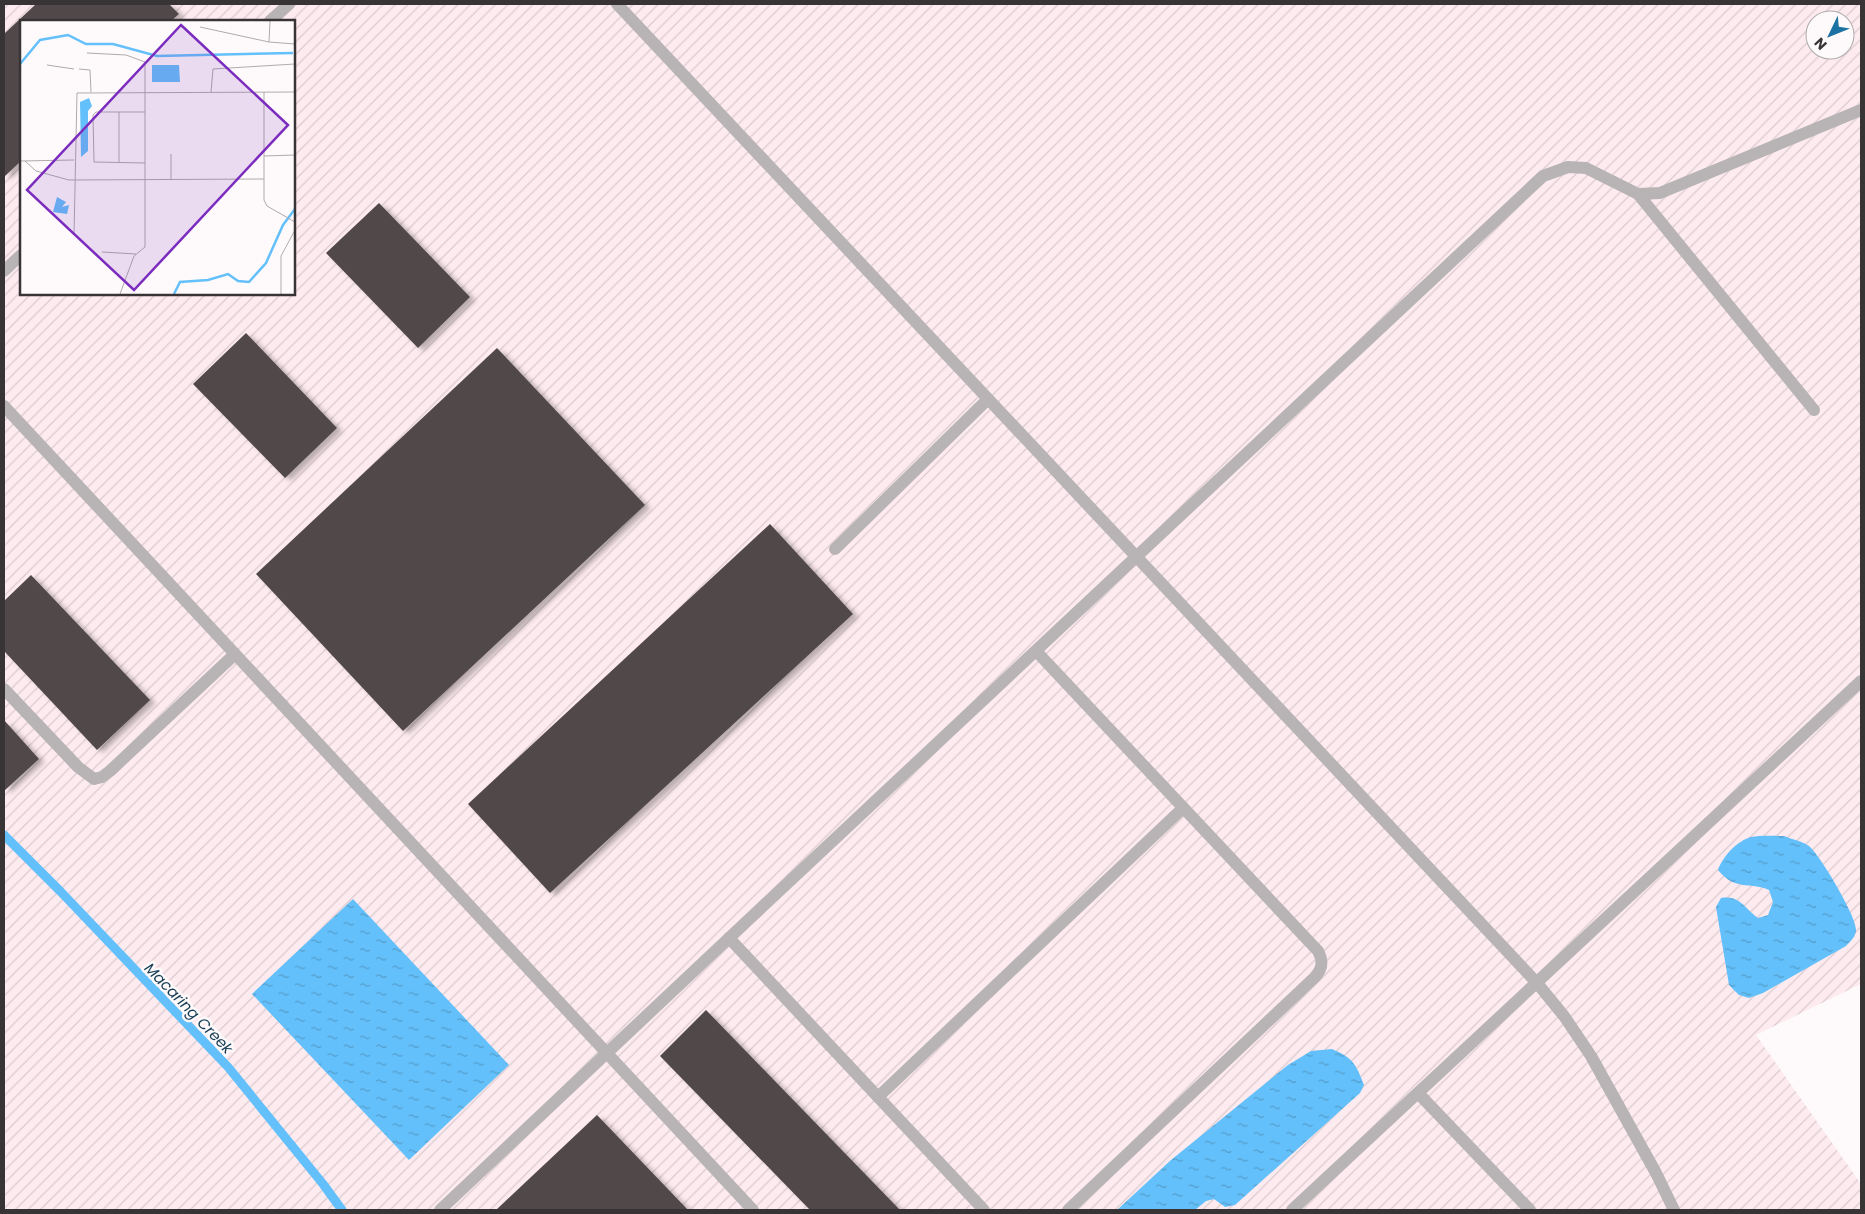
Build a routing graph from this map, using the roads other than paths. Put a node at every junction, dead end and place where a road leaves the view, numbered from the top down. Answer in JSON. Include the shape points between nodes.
{"nodes":[{"id":1,"x":289,"y":4,"type":"edge"},
{"id":2,"x":616,"y":4,"type":"edge"},
{"id":3,"x":271,"y":20,"type":"edge"},
{"id":4,"x":1861,"y":110,"type":"edge"},
{"id":5,"x":1638,"y":194,"type":"junction"},
{"id":6,"x":20,"y":256,"type":"edge"},
{"id":7,"x":4,"y":271,"type":"edge"},
{"id":8,"x":988,"y":399,"type":"junction"},
{"id":9,"x":4,"y":406,"type":"edge"},
{"id":10,"x":1814,"y":410,"type":"dead end"},
{"id":11,"x":835,"y":549,"type":"dead end"},
{"id":12,"x":1137,"y":557,"type":"junction"},
{"id":13,"x":1036,"y":651,"type":"junction"},
{"id":14,"x":235,"y":654,"type":"junction"},
{"id":15,"x":1861,"y":681,"type":"edge"},
{"id":16,"x":4,"y":689,"type":"edge"},
{"id":17,"x":1183,"y":808,"type":"junction"},
{"id":18,"x":729,"y":938,"type":"junction"},
{"id":19,"x":1537,"y":983,"type":"junction"},
{"id":20,"x":606,"y":1053,"type":"junction"},
{"id":21,"x":1418,"y":1094,"type":"junction"},
{"id":22,"x":878,"y":1096,"type":"junction"},
{"id":23,"x":440,"y":1210,"type":"edge"},
{"id":24,"x":753,"y":1210,"type":"edge"},
{"id":25,"x":984,"y":1210,"type":"edge"},
{"id":26,"x":1068,"y":1210,"type":"edge"},
{"id":27,"x":1292,"y":1210,"type":"edge"},
{"id":28,"x":1530,"y":1210,"type":"edge"},
{"id":29,"x":1674,"y":1210,"type":"edge"}],
"edges":[{"from":1,"to":3,"type":"lane"},
{"from":2,"to":8,"type":"lane"},
{"from":4,"to":5,"type":"lane","via":[[1660,193]]},
{"from":5,"to":10,"type":"lane"},
{"from":5,"to":12,"type":"lane","via":[[1586,168],[1568,167],[1543,176]]},
{"from":6,"to":7,"type":"lane"},
{"from":8,"to":11,"type":"lane"},
{"from":8,"to":12,"type":"lane"},
{"from":9,"to":14,"type":"lane"},
{"from":12,"to":13,"type":"lane"},
{"from":12,"to":19,"type":"lane"},
{"from":13,"to":17,"type":"lane"},
{"from":13,"to":18,"type":"lane"},
{"from":14,"to":16,"type":"lane","via":[[110,771],[94,779],[78,767]]},
{"from":14,"to":20,"type":"lane"},
{"from":15,"to":19,"type":"lane"},
{"from":17,"to":22,"type":"lane"},
{"from":17,"to":26,"type":"lane","via":[[1318,951],[1322,965],[1314,978]]},
{"from":18,"to":20,"type":"lane"},
{"from":18,"to":22,"type":"lane"},
{"from":19,"to":21,"type":"lane"},
{"from":19,"to":29,"type":"lane","via":[[1592,1056]]},
{"from":20,"to":23,"type":"lane"},
{"from":20,"to":24,"type":"lane"},
{"from":21,"to":27,"type":"lane"},
{"from":21,"to":28,"type":"lane"},
{"from":22,"to":25,"type":"lane"}]}
